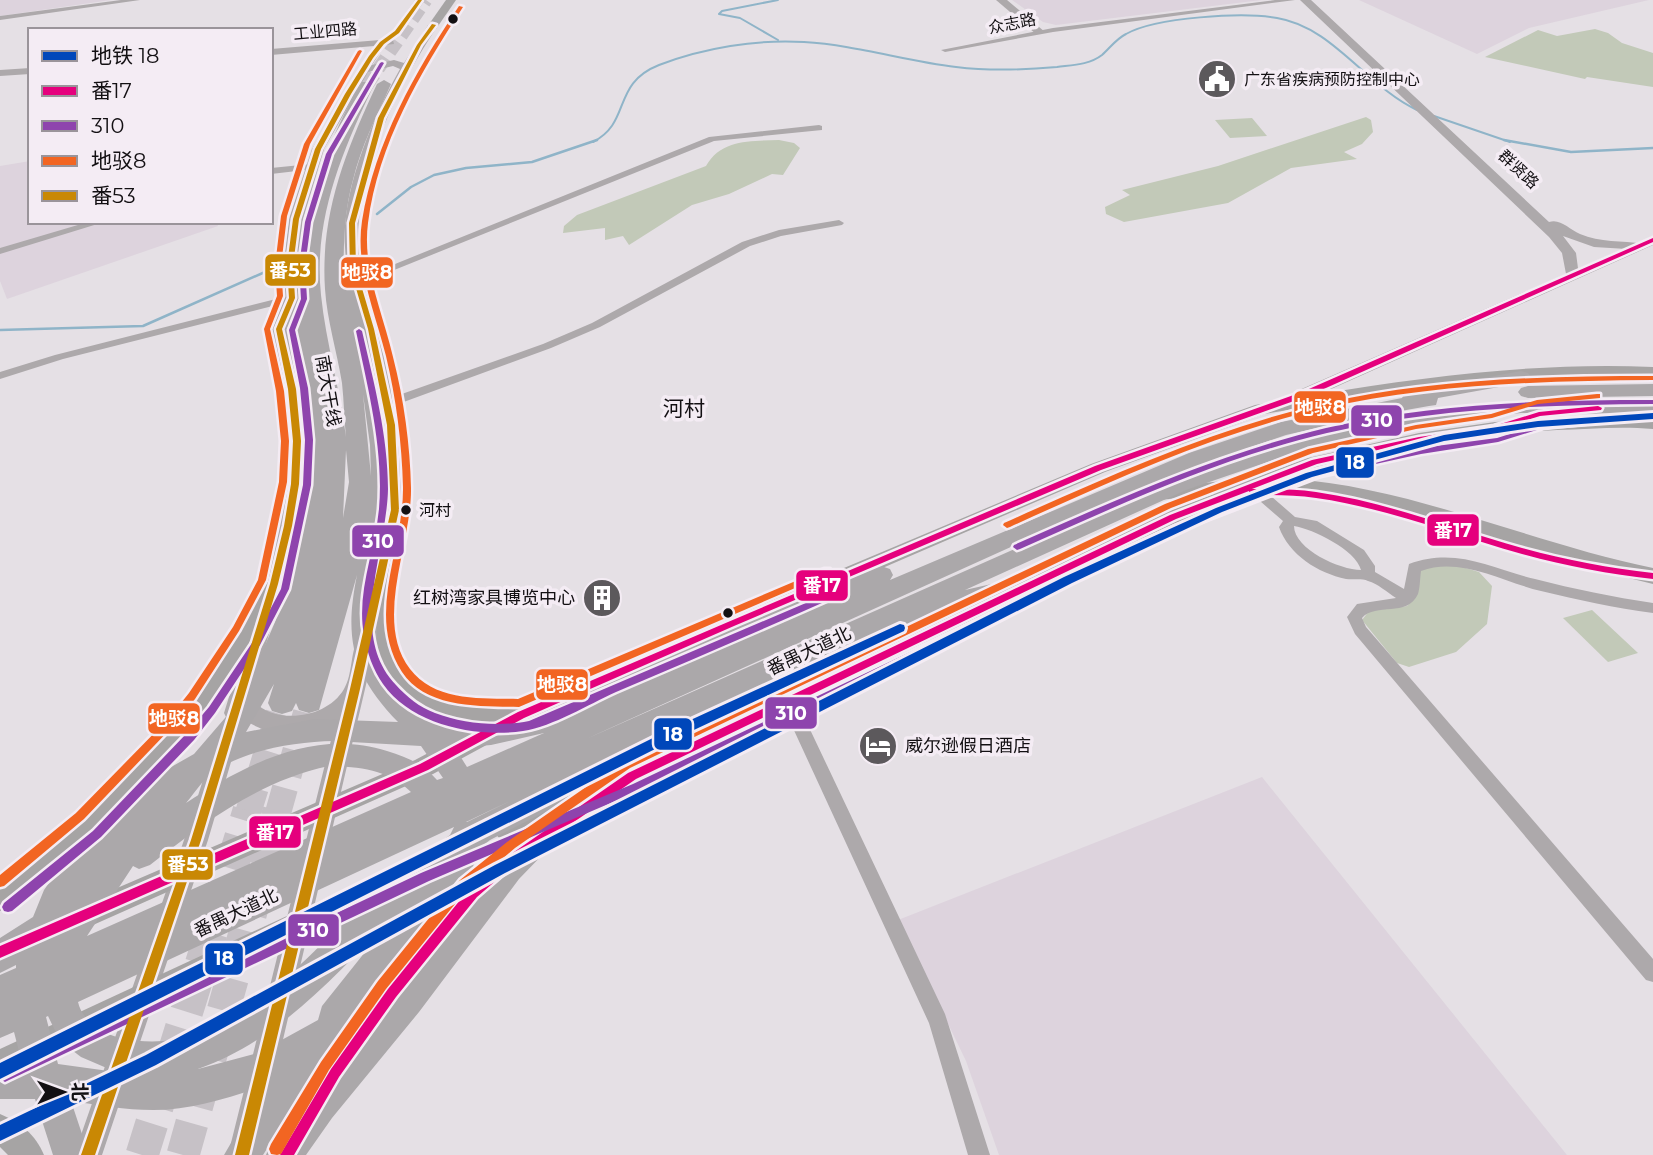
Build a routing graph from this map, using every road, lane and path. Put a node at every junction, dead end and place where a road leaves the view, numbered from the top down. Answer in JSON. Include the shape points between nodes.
{"nodes":[{"id":1,"x":136,"y":0,"type":"edge"},
{"id":2,"x":420,"y":0,"type":"edge"},
{"id":3,"x":451,"y":0,"type":"edge"},
{"id":4,"x":1001,"y":0,"type":"edge"},
{"id":5,"x":1292,"y":0,"type":"edge"},
{"id":6,"x":1305,"y":0,"type":"edge"},
{"id":7,"x":411,"y":12,"type":"junction"},
{"id":8,"x":0,"y":18,"type":"edge"},
{"id":9,"x":427,"y":20,"type":"junction"},
{"id":10,"x":397,"y":32,"type":"joint"},
{"id":11,"x":1040,"y":32,"type":"junction"},
{"id":12,"x":421,"y":42,"type":"junction"},
{"id":13,"x":380,"y":45,"type":"junction"},
{"id":14,"x":945,"y":50,"type":"dead end"},
{"id":15,"x":273,"y":54,"type":"edge"},
{"id":16,"x":406,"y":68,"type":"junction"},
{"id":17,"x":28,"y":73,"type":"edge"},
{"id":18,"x":0,"y":75,"type":"edge"},
{"id":19,"x":372,"y":79,"type":"junction"},
{"id":20,"x":1420,"y":106,"type":"junction"},
{"id":21,"x":819,"y":128,"type":"dead end"},
{"id":22,"x":311,"y":167,"type":"junction"},
{"id":23,"x":273,"y":171,"type":"edge"},
{"id":24,"x":339,"y":212,"type":"junction"},
{"id":25,"x":316,"y":213,"type":"junction"},
{"id":26,"x":839,"y":223,"type":"dead end"},
{"id":27,"x":92,"y":224,"type":"edge"},
{"id":28,"x":1653,"y":240,"type":"edge"},
{"id":29,"x":1638,"y":247,"type":"junction"},
{"id":30,"x":0,"y":251,"type":"edge"},
{"id":31,"x":290,"y":265,"type":"junction"},
{"id":32,"x":354,"y":267,"type":"junction"},
{"id":33,"x":1572,"y":276,"type":"junction"},
{"id":34,"x":292,"y":298,"type":"junction"},
{"id":35,"x":1653,"y":364,"type":"edge"},
{"id":36,"x":1604,"y":370,"type":"junction"},
{"id":37,"x":1653,"y":372,"type":"edge"},
{"id":38,"x":0,"y":376,"type":"edge"},
{"id":39,"x":1521,"y":377,"type":"junction"},
{"id":40,"x":1653,"y":390,"type":"edge"},
{"id":41,"x":386,"y":404,"type":"junction"},
{"id":42,"x":1598,"y":408,"type":"junction"},
{"id":43,"x":1653,"y":408,"type":"edge"},
{"id":44,"x":1261,"y":409,"type":"junction"},
{"id":45,"x":1361,"y":411,"type":"junction"},
{"id":46,"x":1653,"y":423,"type":"edge"},
{"id":47,"x":1495,"y":428,"type":"junction"},
{"id":48,"x":1115,"y":492,"type":"junction"},
{"id":49,"x":1258,"y":492,"type":"junction"},
{"id":50,"x":1160,"y":493,"type":"junction"},
{"id":51,"x":1230,"y":495,"type":"junction"},
{"id":52,"x":395,"y":510,"type":"junction"},
{"id":53,"x":1291,"y":521,"type":"junction"},
{"id":54,"x":1368,"y":574,"type":"junction"},
{"id":55,"x":881,"y":575,"type":"junction"},
{"id":56,"x":1653,"y":576,"type":"edge"},
{"id":57,"x":832,"y":582,"type":"junction"},
{"id":58,"x":1035,"y":583,"type":"junction"},
{"id":59,"x":274,"y":584,"type":"junction"},
{"id":60,"x":1406,"y":597,"type":"junction"},
{"id":61,"x":1653,"y":608,"type":"edge"},
{"id":62,"x":355,"y":689,"type":"junction"},
{"id":63,"x":240,"y":698,"type":"junction"},
{"id":64,"x":788,"y":700,"type":"junction"},
{"id":65,"x":309,"y":702,"type":"tunnel mouth"},
{"id":66,"x":282,"y":703,"type":"tunnel mouth"},
{"id":67,"x":521,"y":715,"type":"junction"},
{"id":68,"x":675,"y":733,"type":"junction"},
{"id":69,"x":632,"y":776,"type":"junction"},
{"id":70,"x":326,"y":810,"type":"junction"},
{"id":71,"x":185,"y":872,"type":"junction"},
{"id":72,"x":0,"y":898,"type":"edge"},
{"id":73,"x":298,"y":924,"type":"junction"},
{"id":74,"x":0,"y":954,"type":"edge"},
{"id":75,"x":1653,"y":973,"type":"edge"},
{"id":76,"x":0,"y":992,"type":"edge"},
{"id":77,"x":142,"y":998,"type":"junction"},
{"id":78,"x":0,"y":1021,"type":"edge"},
{"id":79,"x":0,"y":1065,"type":"edge"},
{"id":80,"x":0,"y":1081,"type":"edge"},
{"id":81,"x":0,"y":1130,"type":"edge"},
{"id":82,"x":28,"y":1155,"type":"edge"},
{"id":83,"x":71,"y":1155,"type":"edge"},
{"id":84,"x":88,"y":1155,"type":"edge"},
{"id":85,"x":242,"y":1155,"type":"edge"},
{"id":86,"x":286,"y":1155,"type":"edge"},
{"id":87,"x":979,"y":1155,"type":"edge"}],
"edges":[{"from":1,"to":8,"type":"street"},
{"from":2,"to":7,"type":"main road"},
{"from":3,"to":9,"type":"main road","via":[[442,13]]},
{"from":4,"to":11,"type":"main road"},
{"from":5,"to":11,"type":"street","name":"众志路"},
{"from":6,"to":20,"type":"main road","name":"群贤路"},
{"from":7,"to":9,"type":"main road"},
{"from":7,"to":10,"type":"main road"},
{"from":9,"to":12,"type":"main road"},
{"from":10,"to":13,"type":"main road"},
{"from":11,"to":14,"type":"street","name":"众志路"},
{"from":12,"to":13,"type":"main road","name":"工业四路"},
{"from":12,"to":16,"type":"main road"},
{"from":13,"to":15,"type":"main road","name":"工业四路"},
{"from":13,"to":19,"type":"main road"},
{"from":16,"to":19,"type":"main road","via":[[394,63]]},
{"from":16,"to":32,"type":"main road","via":[[381,118],[367,161],[352,223]]},
{"from":17,"to":18,"type":"main road"},
{"from":19,"to":22,"type":"main road","via":[[318,149]]},
{"from":19,"to":24,"type":"highway","name":"南大干线"},
{"from":19,"to":25,"type":"highway","name":"南大干线","via":[[335,148]]},
{"from":20,"to":29,"type":"main road","name":"群贤路","via":[[1571,236],[1598,244]]},
{"from":20,"to":33,"type":"main road","name":"群贤路","via":[[1554,234],[1569,253]]},
{"from":21,"to":32,"type":"street","via":[[712,139]]},
{"from":22,"to":23,"type":"street"},
{"from":22,"to":31,"type":"main road","via":[[296,219]]},
{"from":24,"to":32,"type":"highway"},
{"from":24,"to":65,"type":"highway","name":"南大干线","via":[[334,288],[352,385],[360,482],[345,575]]},
{"from":25,"to":31,"type":"highway"},
{"from":25,"to":66,"type":"highway","name":"南大干线","via":[[311,294],[335,434],[335,494],[325,548]]},
{"from":26,"to":41,"type":"street","via":[[746,244],[596,325]]},
{"from":27,"to":30,"type":"street"},
{"from":28,"to":29,"type":"main road"},
{"from":29,"to":33,"type":"main road"},
{"from":31,"to":34,"type":"main road"},
{"from":32,"to":41,"type":"main road"},
{"from":32,"to":80,"type":"highway","via":[[353,310],[370,378],[382,464],[363,632],[372,669],[442,747],[457,772],[464,797],[463,848],[443,908],[415,952],[375,998],[323,1040],[255,1073],[207,1087],[162,1093],[39,1080]]},
{"from":33,"to":44,"type":"main road","via":[[1305,394]]},
{"from":34,"to":38,"type":"street"},
{"from":34,"to":59,"type":"main road","via":[[279,329],[292,389],[295,484]]},
{"from":34,"to":68,"type":"highway","via":[[317,437],[316,499],[288,622],[266,675],[234,726],[118,861],[75,923],[60,972],[62,1008],[72,1029],[109,1053],[135,1059],[178,1059],[221,1044],[282,1004],[402,889],[479,831]]},
{"from":35,"to":36,"type":"main road"},
{"from":36,"to":37,"type":"main road"},
{"from":36,"to":39,"type":"main road"},
{"from":39,"to":44,"type":"main road","via":[[1396,387]]},
{"from":39,"to":45,"type":"highway"},
{"from":40,"to":45,"type":"highway","name":"番禺大道北","via":[[1496,394]]},
{"from":41,"to":52,"type":"main road"},
{"from":42,"to":43,"type":"highway","name":"番禺大道北"},
{"from":42,"to":47,"type":"highway","via":[[1539,414]]},
{"from":42,"to":50,"type":"highway","name":"番禺大道北","via":[[1521,407],[1377,426],[1260,455]]},
{"from":44,"to":57,"type":"main road","via":[[1098,468]]},
{"from":45,"to":48,"type":"highway","name":"番禺大道北","via":[[1281,429]]},
{"from":46,"to":47,"type":"main road"},
{"from":47,"to":51,"type":"main road","via":[[1315,462]]},
{"from":48,"to":55,"type":"highway","via":[[1042,507]]},
{"from":48,"to":76,"type":"highway","name":"番禺大道北"},
{"from":49,"to":51,"type":"main road"},
{"from":49,"to":53,"type":"street"},
{"from":49,"to":56,"type":"main road","via":[[1360,504],[1597,570]]},
{"from":50,"to":56,"type":"main road","via":[[1234,485],[1298,486],[1382,501],[1549,552]]},
{"from":50,"to":78,"type":"highway","name":"番禺大道北"},
{"from":51,"to":58,"type":"main road"},
{"from":52,"to":62,"type":"main road"},
{"from":52,"to":67,"type":"main road","via":[[378,616],[387,663],[396,678],[411,694],[440,708],[467,714]]},
{"from":53,"to":54,"type":"street","via":[[1312,524],[1359,553]]},
{"from":53,"to":54,"type":"street","via":[[1286,527],[1293,543],[1337,573]]},
{"from":54,"to":60,"type":"street"},
{"from":55,"to":57,"type":"highway"},
{"from":55,"to":83,"type":"highway","via":[[533,724],[457,736],[293,732],[216,755],[154,792],[96,845],[64,887],[47,918],[32,966],[27,991],[32,1037]]},
{"from":57,"to":67,"type":"main road"},
{"from":58,"to":64,"type":"main road"},
{"from":58,"to":68,"type":"highway","via":[[969,598]]},
{"from":59,"to":63,"type":"main road"},
{"from":59,"to":72,"type":"main road","via":[[247,635],[181,729],[88,825]]},
{"from":60,"to":61,"type":"street","via":[[1411,593],[1413,568],[1455,561],[1527,583]]},
{"from":60,"to":75,"type":"street","via":[[1400,603],[1362,608],[1354,617],[1360,630]]},
{"from":62,"to":63,"type":"main road","via":[[337,710],[300,724],[254,720]]},
{"from":62,"to":70,"type":"main road"},
{"from":63,"to":71,"type":"main road"},
{"from":64,"to":69,"type":"main road"},
{"from":64,"to":87,"type":"street","via":[[938,1021]]},
{"from":67,"to":70,"type":"main road","via":[[424,767]]},
{"from":68,"to":86,"type":"highway","via":[[566,811],[508,869],[319,1105]]},
{"from":69,"to":73,"type":"main road","via":[[420,866]]},
{"from":69,"to":86,"type":"main road","via":[[517,855],[473,893],[384,1003]]},
{"from":70,"to":71,"type":"main road"},
{"from":70,"to":73,"type":"main road"},
{"from":71,"to":74,"type":"main road"},
{"from":71,"to":77,"type":"main road"},
{"from":73,"to":77,"type":"main road"},
{"from":73,"to":85,"type":"main road"},
{"from":74,"to":85,"type":"highway","via":[[71,908],[187,819],[274,768],[331,754],[384,759],[408,771],[422,783],[441,824],[435,870],[404,927],[286,1084]]},
{"from":77,"to":79,"type":"main road"},
{"from":77,"to":84,"type":"main road"},
{"from":81,"to":82,"type":"main road"}]}
